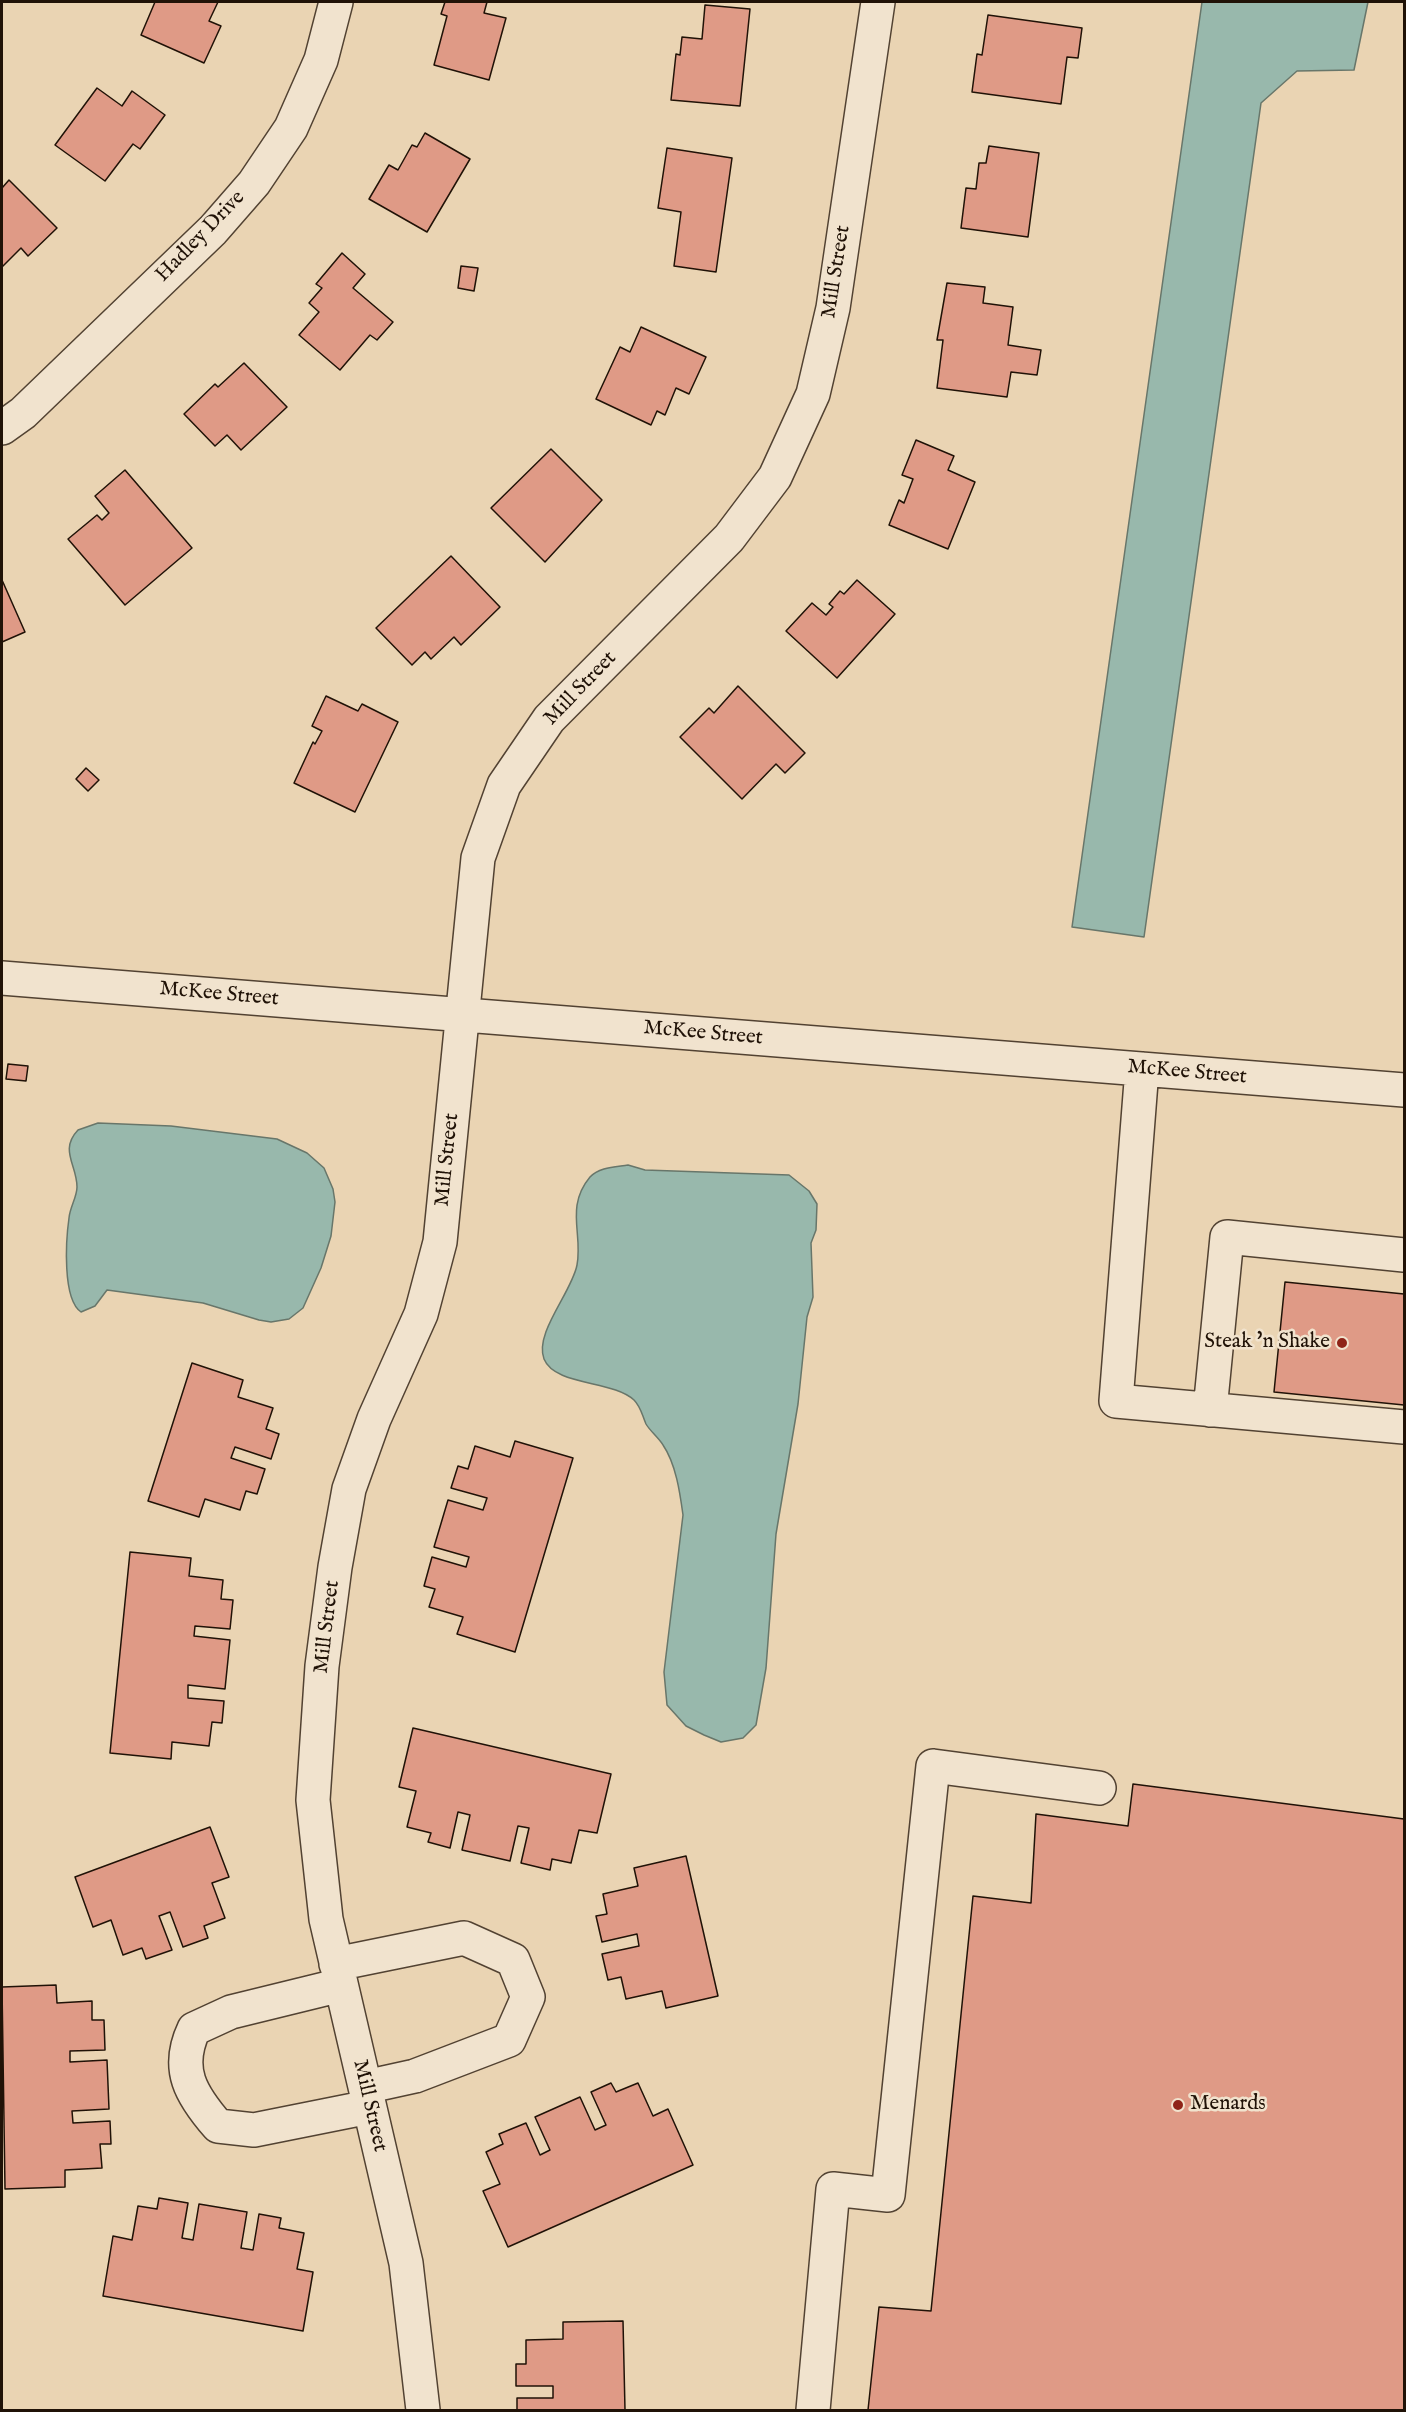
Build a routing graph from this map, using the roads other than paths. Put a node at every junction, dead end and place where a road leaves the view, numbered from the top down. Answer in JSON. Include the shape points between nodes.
{"nodes":[{"id":1,"x":336,"y":2,"type":"edge"},
{"id":2,"x":878,"y":2,"type":"edge"},
{"id":3,"x":2,"y":428,"type":"edge"},
{"id":4,"x":2,"y":978,"type":"edge"},
{"id":5,"x":463,"y":1014,"type":"junction"},
{"id":6,"x":1142,"y":1069,"type":"junction"},
{"id":7,"x":1404,"y":1090,"type":"edge"},
{"id":8,"x":1404,"y":1256,"type":"edge"},
{"id":9,"x":1210,"y":1410,"type":"junction"},
{"id":10,"x":1404,"y":1427,"type":"edge"},
{"id":11,"x":1099,"y":1788,"type":"dead end"},
{"id":12,"x":339,"y":1975,"type":"junction"},
{"id":13,"x":367,"y":2097,"type":"junction"},
{"id":14,"x":423,"y":2410,"type":"edge"},
{"id":15,"x":813,"y":2410,"type":"edge"}],
"edges":[{"from":1,"to":3,"type":"street","name":"Hadley Drive","via":[[321,60],[291,128],[254,183],[213,230],[23,413]]},
{"from":2,"to":5,"type":"street","name":"Mill Street","via":[[833,308],[813,394],[775,477],[729,538],[549,719],[504,785],[478,858]]},
{"from":4,"to":5,"type":"street","name":"McKee Street"},
{"from":5,"to":6,"type":"street","name":"McKee Street"},
{"from":5,"to":12,"type":"street","name":"Mill Street","via":[[440,1242],[421,1314],[374,1419],[349,1489],[322,1666],[313,1800],[326,1920]]},
{"from":6,"to":7,"type":"street","name":"McKee Street"},
{"from":6,"to":9,"type":"street","via":[[1116,1401]]},
{"from":8,"to":9,"type":"street","via":[[1227,1237]]},
{"from":9,"to":10,"type":"street"},
{"from":11,"to":15,"type":"street","via":[[933,1766],[888,2195],[833,2189]]},
{"from":12,"to":13,"type":"street","name":"Mill Street"},
{"from":12,"to":13,"type":"street","via":[[231,2012],[194,2029],[186,2047],[186,2071],[196,2101],[218,2126],[254,2130]]},
{"from":12,"to":13,"type":"street","via":[[464,1938],[513,1960],[528,1997],[509,2040]]},
{"from":13,"to":14,"type":"street","name":"Mill Street","via":[[406,2263]]}]}
